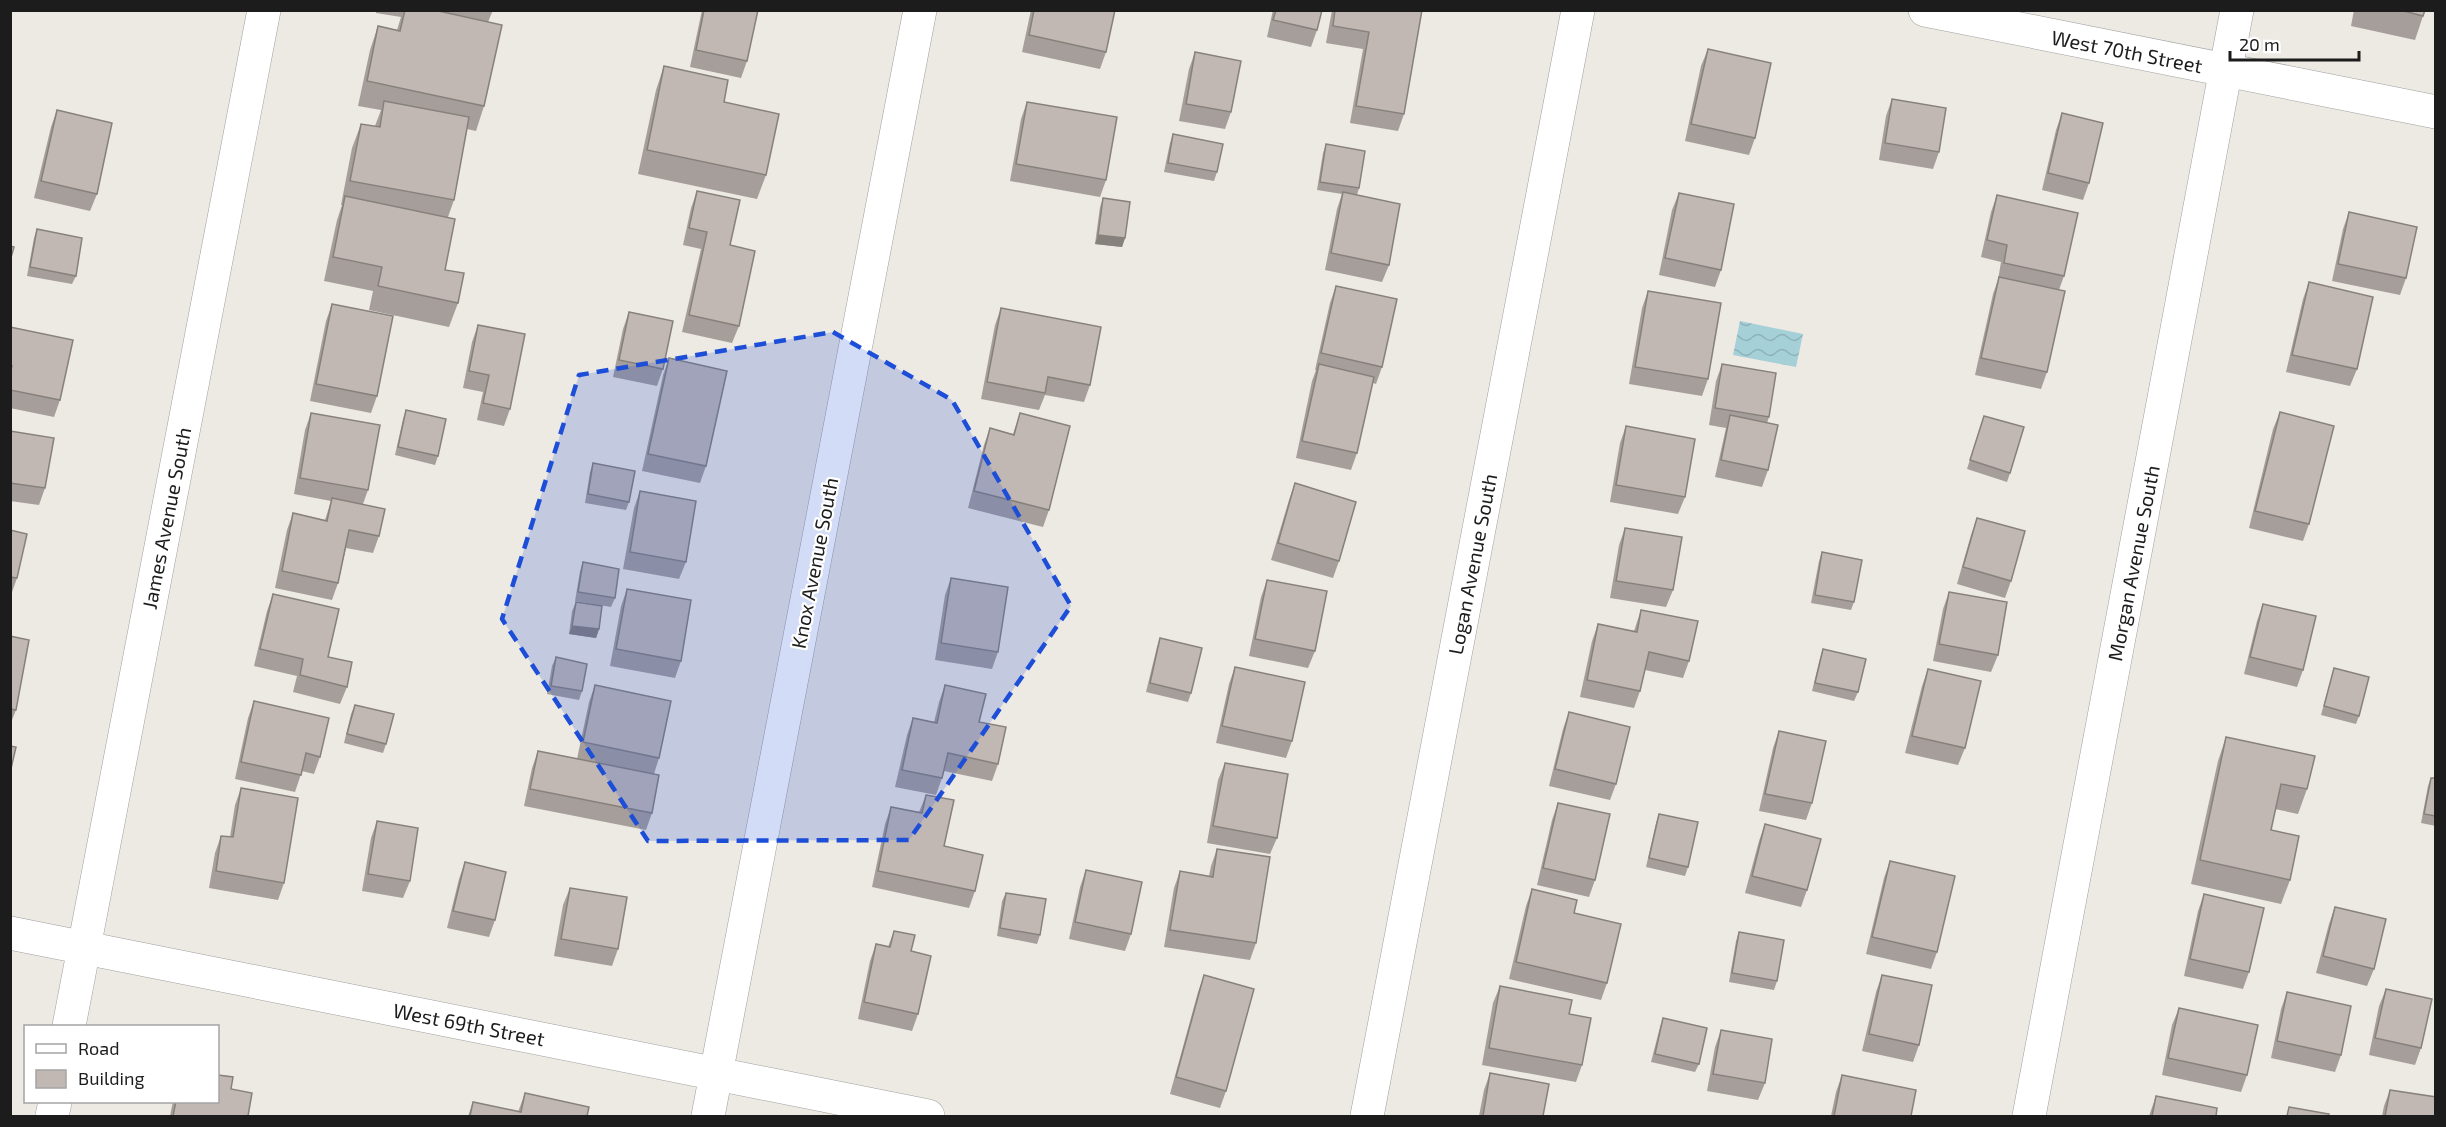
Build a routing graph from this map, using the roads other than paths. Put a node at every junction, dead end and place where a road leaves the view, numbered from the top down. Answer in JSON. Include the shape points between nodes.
{"nodes":[{"id":1,"x":264,"y":10,"type":"edge"},
{"id":2,"x":920,"y":10,"type":"edge"},
{"id":3,"x":1578,"y":10,"type":"edge"},
{"id":4,"x":1925,"y":10,"type":"edge"},
{"id":5,"x":2237,"y":10,"type":"edge"},
{"id":6,"x":2225,"y":70,"type":"junction"},
{"id":7,"x":2436,"y":112,"type":"edge"},
{"id":8,"x":10,"y":933,"type":"edge"},
{"id":9,"x":84,"y":947,"type":"junction"},
{"id":10,"x":69,"y":1025,"type":"edge"},
{"id":11,"x":717,"y":1074,"type":"junction"},
{"id":12,"x":708,"y":1116,"type":"edge"},
{"id":13,"x":928,"y":1116,"type":"edge"},
{"id":14,"x":1367,"y":1116,"type":"edge"},
{"id":15,"x":2029,"y":1116,"type":"edge"}],
"edges":[{"from":1,"to":9,"type":"street","name":"James Avenue South"},
{"from":2,"to":11,"type":"street","name":"Knox Avenue South"},
{"from":3,"to":14,"type":"street","name":"Logan Avenue South"},
{"from":4,"to":6,"type":"street","name":"West 70th Street"},
{"from":5,"to":6,"type":"street","name":"Morgan Avenue South"},
{"from":6,"to":7,"type":"street","name":"West 70th Street"},
{"from":6,"to":15,"type":"street","name":"Morgan Avenue South"},
{"from":8,"to":9,"type":"street","name":"West 69th Street"},
{"from":9,"to":10,"type":"street","name":"James Avenue South"},
{"from":9,"to":11,"type":"street","name":"West 69th Street"},
{"from":11,"to":12,"type":"street","name":"Knox Avenue South"},
{"from":11,"to":13,"type":"street","name":"West 69th Street"}]}
